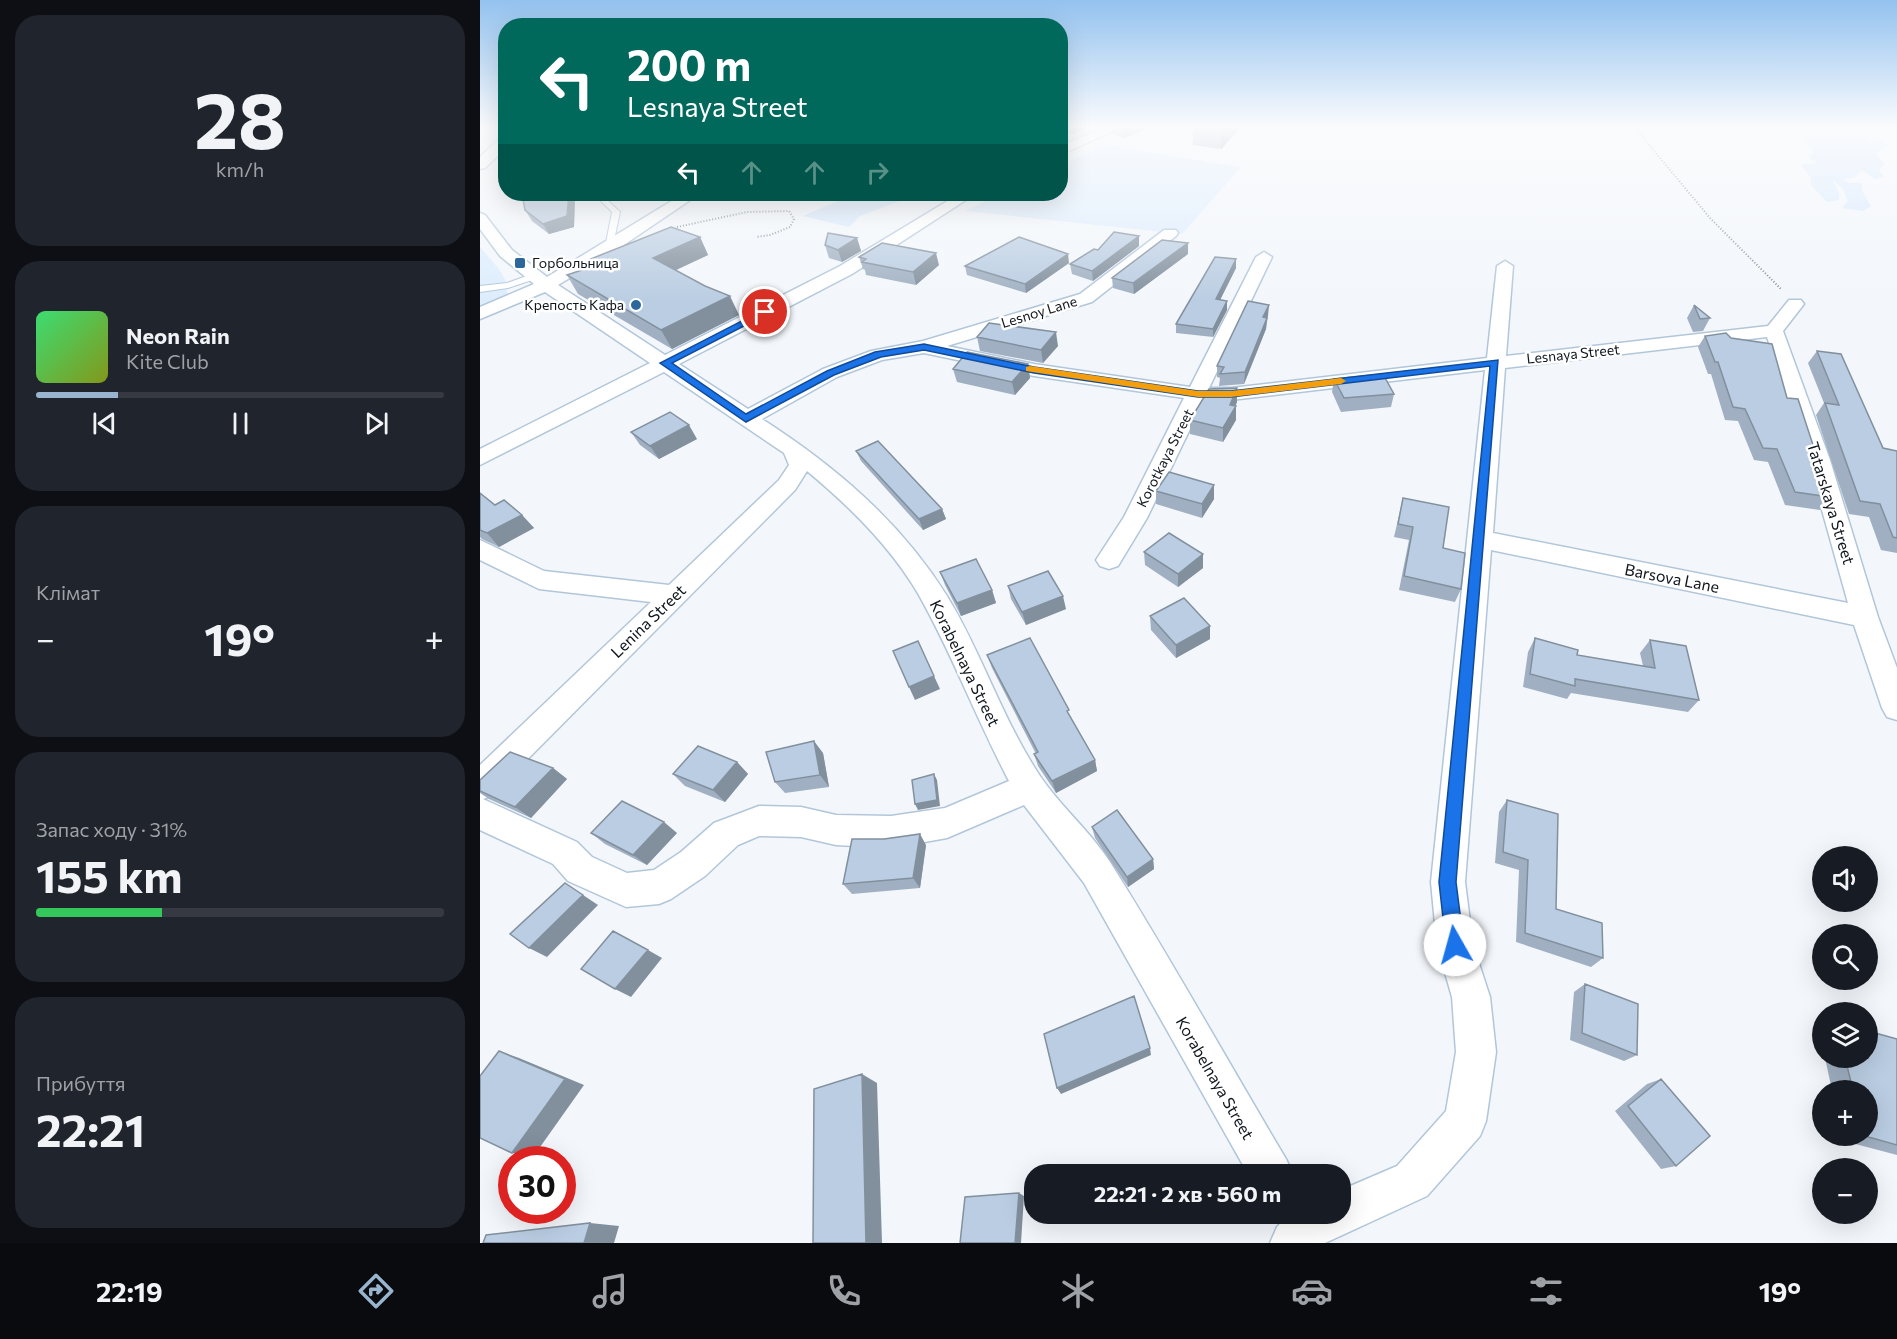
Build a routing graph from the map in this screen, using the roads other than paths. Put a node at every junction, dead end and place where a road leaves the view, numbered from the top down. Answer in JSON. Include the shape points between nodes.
{"nodes":[{"id":1,"x":604,"y":201,"type":"edge"},
{"id":2,"x":681,"y":201,"type":"edge"},
{"id":3,"x":957,"y":201,"type":"edge"},
{"id":4,"x":480,"y":218,"type":"edge"},
{"id":5,"x":1170,"y":233,"type":"dead end"},
{"id":6,"x":609,"y":248,"type":"junction"},
{"id":7,"x":1263,"y":257,"type":"dead end"},
{"id":8,"x":1505,"y":266,"type":"dead end"},
{"id":9,"x":541,"y":281,"type":"junction"},
{"id":10,"x":480,"y":289,"type":"edge"},
{"id":11,"x":1795,"y":304,"type":"road end"},
{"id":12,"x":480,"y":314,"type":"edge"},
{"id":13,"x":1774,"y":330,"type":"junction"},
{"id":14,"x":924,"y":347,"type":"junction"},
{"id":15,"x":665,"y":363,"type":"junction"},
{"id":16,"x":1495,"y":363,"type":"junction"},
{"id":17,"x":1198,"y":394,"type":"junction"},
{"id":18,"x":746,"y":419,"type":"junction"},
{"id":19,"x":794,"y":449,"type":"junction"},
{"id":20,"x":480,"y":458,"type":"edge"},
{"id":21,"x":1480,"y":539,"type":"junction"},
{"id":22,"x":480,"y":549,"type":"edge"},
{"id":23,"x":1109,"y":560,"type":"dead end"},
{"id":24,"x":675,"y":595,"type":"junction"},
{"id":25,"x":1864,"y":617,"type":"junction"},
{"id":26,"x":1897,"y":708,"type":"edge"},
{"id":27,"x":480,"y":786,"type":"edge"},
{"id":28,"x":1029,"y":787,"type":"junction"},
{"id":29,"x":480,"y":813,"type":"edge"},
{"id":30,"x":1265,"y":1164,"type":"edge"},
{"id":31,"x":1351,"y":1207,"type":"edge"}],
"edges":[{"from":1,"to":6,"type":"lane","via":[[616,212]]},
{"from":2,"to":6,"type":"street"},
{"from":3,"to":15,"type":"street","via":[[846,270]]},
{"from":4,"to":9,"type":"street","name":"Korabelnaya Street","via":[[506,253]]},
{"from":5,"to":14,"type":"street","name":"Lesnoy Lane","via":[[1086,298]]},
{"from":6,"to":9,"type":"street"},
{"from":7,"to":17,"type":"street","name":"Korotkaya Street"},
{"from":8,"to":16,"type":"street"},
{"from":9,"to":10,"type":"lane"},
{"from":9,"to":12,"type":"street"},
{"from":9,"to":15,"type":"street","name":"Korabelnaya Street"},
{"from":11,"to":13,"type":"street"},
{"from":13,"to":16,"type":"street","name":"Lesnaya Street"},
{"from":13,"to":25,"type":"street","name":"Tatarskaya Street","via":[[1819,460]]},
{"from":14,"to":17,"type":"street","name":"Lesnaya Street","via":[[1034,370]]},
{"from":14,"to":18,"type":"street","name":"Lesnaya Street","via":[[878,354],[830,373]]},
{"from":15,"to":18,"type":"street","name":"Korabelnaya Street"},
{"from":15,"to":20,"type":"street"},
{"from":16,"to":17,"type":"street","name":"Lesnaya Street","via":[[1231,394]]},
{"from":16,"to":21,"type":"street"},
{"from":17,"to":23,"type":"street","name":"Korotkaya Street","via":[[1135,518]]},
{"from":18,"to":19,"type":"street","name":"Korabelnaya Street"},
{"from":19,"to":24,"type":"street","name":"Lenina Street","via":[[800,465],[787,485]]},
{"from":19,"to":28,"type":"street","name":"Korabelnaya Street","via":[[839,485],[889,534],[937,602]]},
{"from":21,"to":25,"type":"street","name":"Barsova Lane"},
{"from":21,"to":31,"type":"street","via":[[1448,882],[1455,945],[1471,998],[1476,1052],[1465,1121],[1412,1181]]},
{"from":22,"to":24,"type":"street","via":[[539,580]]},
{"from":24,"to":27,"type":"street","name":"Lenina Street"},
{"from":25,"to":26,"type":"street","name":"Tatarskaya Street"},
{"from":28,"to":29,"type":"street","via":[[947,823],[891,832],[759,821],[726,834],[693,864],[659,887],[626,890],[580,869],[565,853]]},
{"from":28,"to":30,"type":"street","name":"Korabelnaya Street","via":[[1096,870]]}]}
